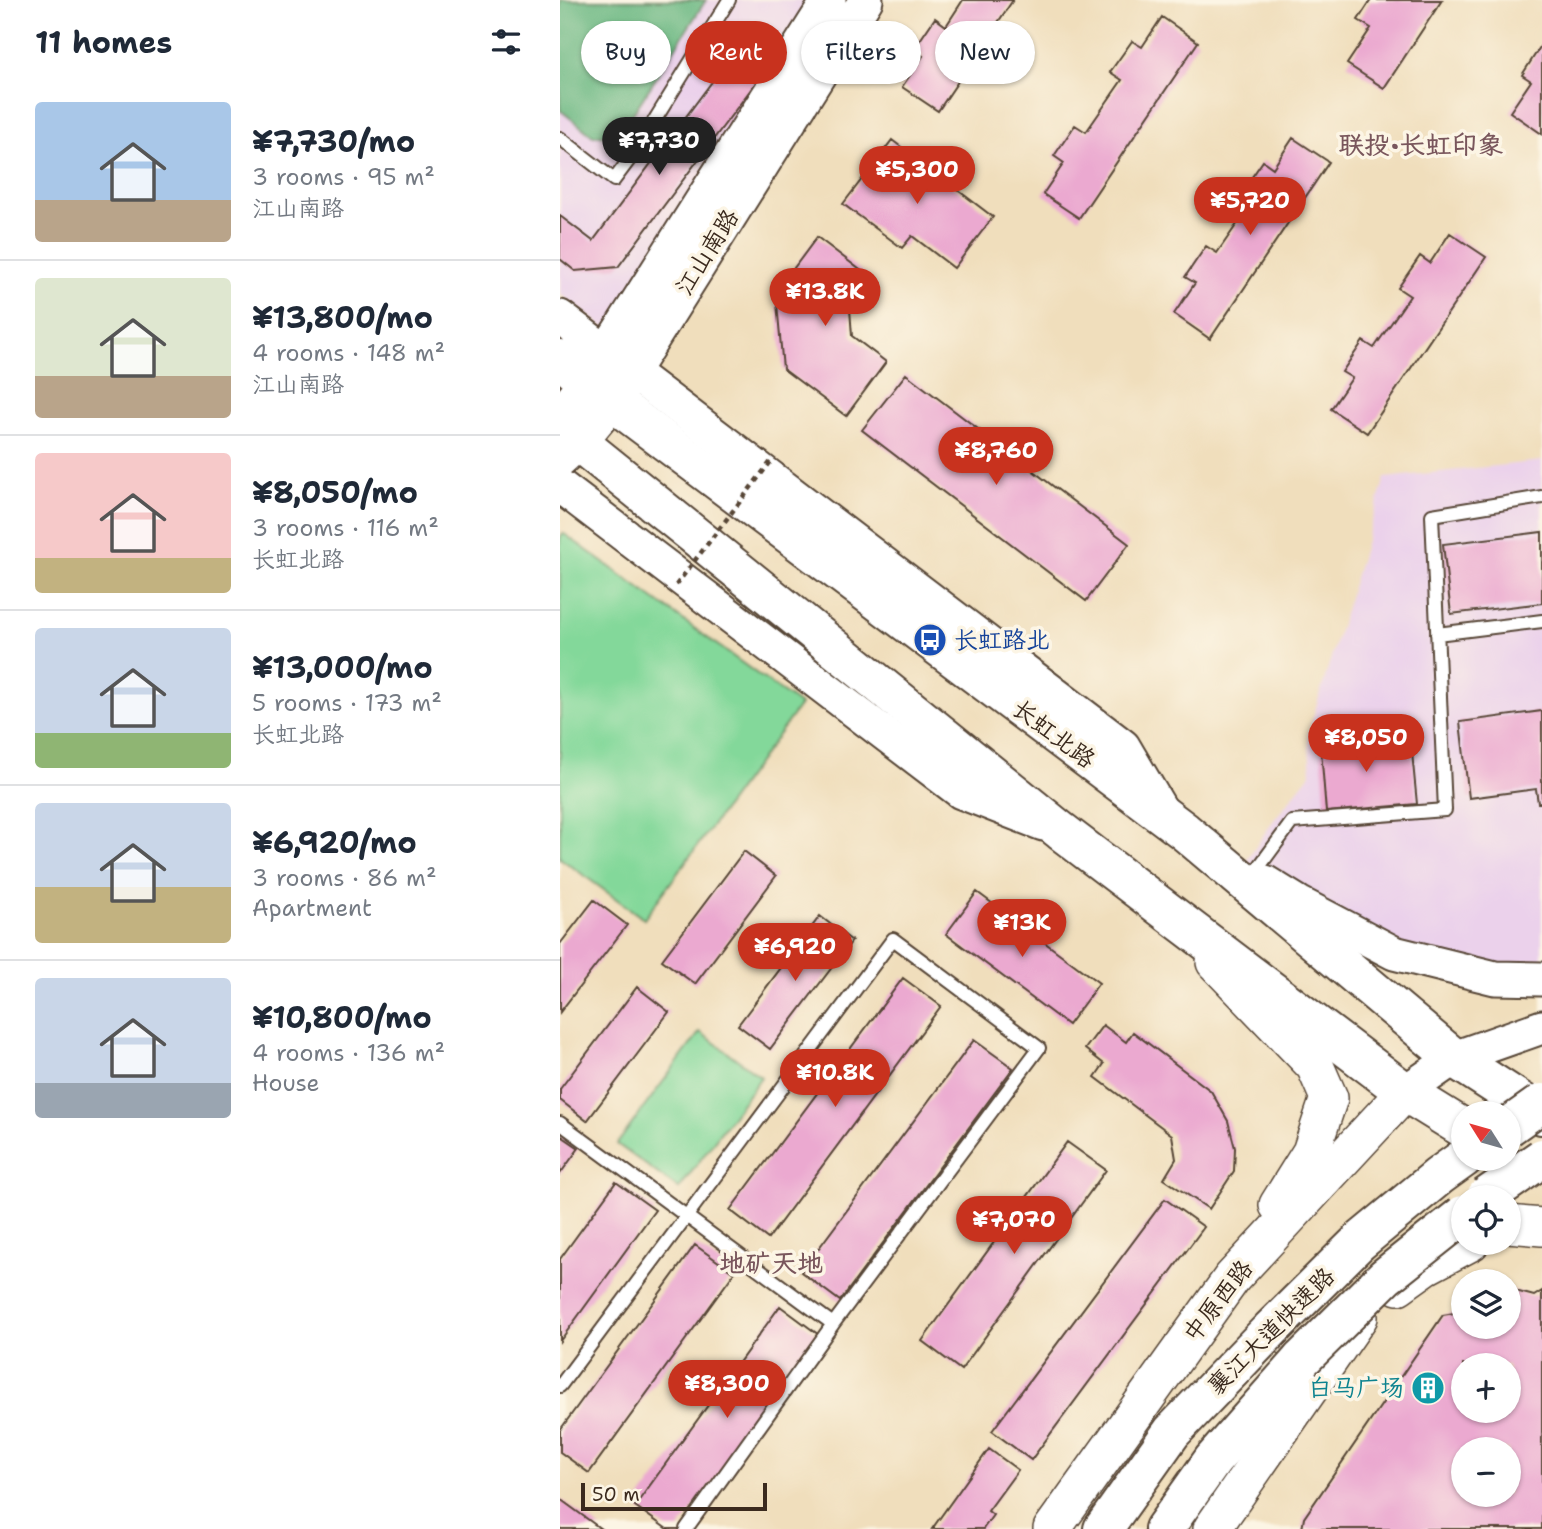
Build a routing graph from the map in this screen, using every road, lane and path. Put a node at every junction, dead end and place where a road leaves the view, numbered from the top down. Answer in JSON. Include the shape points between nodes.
{"nodes":[{"id":1,"x":729,"y":0,"type":"edge"},
{"id":2,"x":830,"y":0,"type":"edge"},
{"id":3,"x":866,"y":0,"type":"edge"},
{"id":4,"x":560,"y":138,"type":"edge"},
{"id":5,"x":560,"y":317,"type":"edge"},
{"id":6,"x":600,"y":373,"type":"edge"},
{"id":7,"x":565,"y":436,"type":"edge"},
{"id":8,"x":772,"y":460,"type":"dead end"},
{"id":9,"x":560,"y":486,"type":"edge"},
{"id":10,"x":1542,"y":497,"type":"edge"},
{"id":11,"x":677,"y":585,"type":"dead end"},
{"id":12,"x":1542,"y":621,"type":"edge"},
{"id":13,"x":1437,"y":634,"type":"junction"},
{"id":14,"x":1175,"y":824,"type":"junction"},
{"id":15,"x":1061,"y":831,"type":"junction"},
{"id":16,"x":1254,"y":875,"type":"junction"},
{"id":17,"x":1153,"y":898,"type":"junction"},
{"id":18,"x":1542,"y":979,"type":"edge"},
{"id":19,"x":1542,"y":1027,"type":"edge"},
{"id":20,"x":1454,"y":1058,"type":"junction"},
{"id":21,"x":1405,"y":1091,"type":"junction"},
{"id":22,"x":1542,"y":1103,"type":"edge"},
{"id":23,"x":1542,"y":1115,"type":"edge"},
{"id":24,"x":1451,"y":1120,"type":"edge"},
{"id":25,"x":560,"y":1123,"type":"edge"},
{"id":26,"x":1526,"y":1153,"type":"edge"},
{"id":27,"x":1451,"y":1167,"type":"edge"},
{"id":28,"x":1489,"y":1185,"type":"edge"},
{"id":29,"x":1497,"y":1185,"type":"edge"},
{"id":30,"x":687,"y":1216,"type":"junction"},
{"id":31,"x":1451,"y":1221,"type":"edge"},
{"id":32,"x":1451,"y":1225,"type":"edge"},
{"id":33,"x":1521,"y":1225,"type":"edge"},
{"id":34,"x":1542,"y":1227,"type":"edge"},
{"id":35,"x":1451,"y":1253,"type":"edge"},
{"id":36,"x":1231,"y":1278,"type":"junction"},
{"id":37,"x":1363,"y":1311,"type":"junction"},
{"id":38,"x":833,"y":1324,"type":"junction"},
{"id":39,"x":560,"y":1386,"type":"edge"},
{"id":40,"x":686,"y":1529,"type":"edge"},
{"id":41,"x":1052,"y":1529,"type":"edge"},
{"id":42,"x":1103,"y":1529,"type":"edge"},
{"id":43,"x":1164,"y":1529,"type":"edge"},
{"id":44,"x":1212,"y":1529,"type":"edge"}],
"edges":[{"from":1,"to":4,"type":"lane","via":[[614,180]]},
{"from":2,"to":6,"type":"street","name":"江山南路"},
{"from":3,"to":6,"type":"street","name":"江山南路"},
{"from":5,"to":6,"type":"street"},
{"from":6,"to":7,"type":"street","name":"江山南路"},
{"from":6,"to":14,"type":"highway","name":"长虹北路"},
{"from":7,"to":15,"type":"highway"},
{"from":8,"to":11,"type":"path","bridge":true},
{"from":9,"to":15,"type":"street","via":[[961,792]]},
{"from":10,"to":13,"type":"lane","via":[[1432,515]]},
{"from":12,"to":13,"type":"lane"},
{"from":13,"to":16,"type":"lane","via":[[1445,810],[1292,822]]},
{"from":14,"to":16,"type":"street"},
{"from":14,"to":20,"type":"highway","name":"长虹北路"},
{"from":15,"to":17,"type":"highway"},
{"from":16,"to":18,"type":"street","via":[[1394,953],[1495,978]]},
{"from":17,"to":21,"type":"highway"},
{"from":17,"to":36,"type":"main road","via":[[1315,1066],[1329,1098],[1311,1152]]},
{"from":19,"to":20,"type":"street"},
{"from":20,"to":21,"type":"street"},
{"from":20,"to":23,"type":"highway","name":"长虹北路"},
{"from":21,"to":24,"type":"highway"},
{"from":21,"to":36,"type":"main road","name":"中原西路"},
{"from":22,"to":26,"type":"highway","bridge":true},
{"from":25,"to":30,"type":"lane"},
{"from":26,"to":28,"type":"main road"},
{"from":26,"to":29,"type":"highway","bridge":true},
{"from":27,"to":42,"type":"highway","name":"襄江大道快速路","via":[[1359,1242],[1271,1329],[1172,1432]]},
{"from":30,"to":38,"type":"lane"},
{"from":30,"to":38,"type":"lane","via":[[893,939],[1039,1048]]},
{"from":30,"to":39,"type":"lane"},
{"from":31,"to":37,"type":"main road"},
{"from":32,"to":43,"type":"highway","name":"襄江大道快速路","bridge":true,"via":[[1385,1277],[1302,1359],[1213,1460]]},
{"from":33,"to":34,"type":"main road"},
{"from":35,"to":37,"type":"main road"},
{"from":36,"to":41,"type":"main road","name":"中原西路"},
{"from":37,"to":44,"type":"main road"},
{"from":38,"to":40,"type":"lane"}]}
